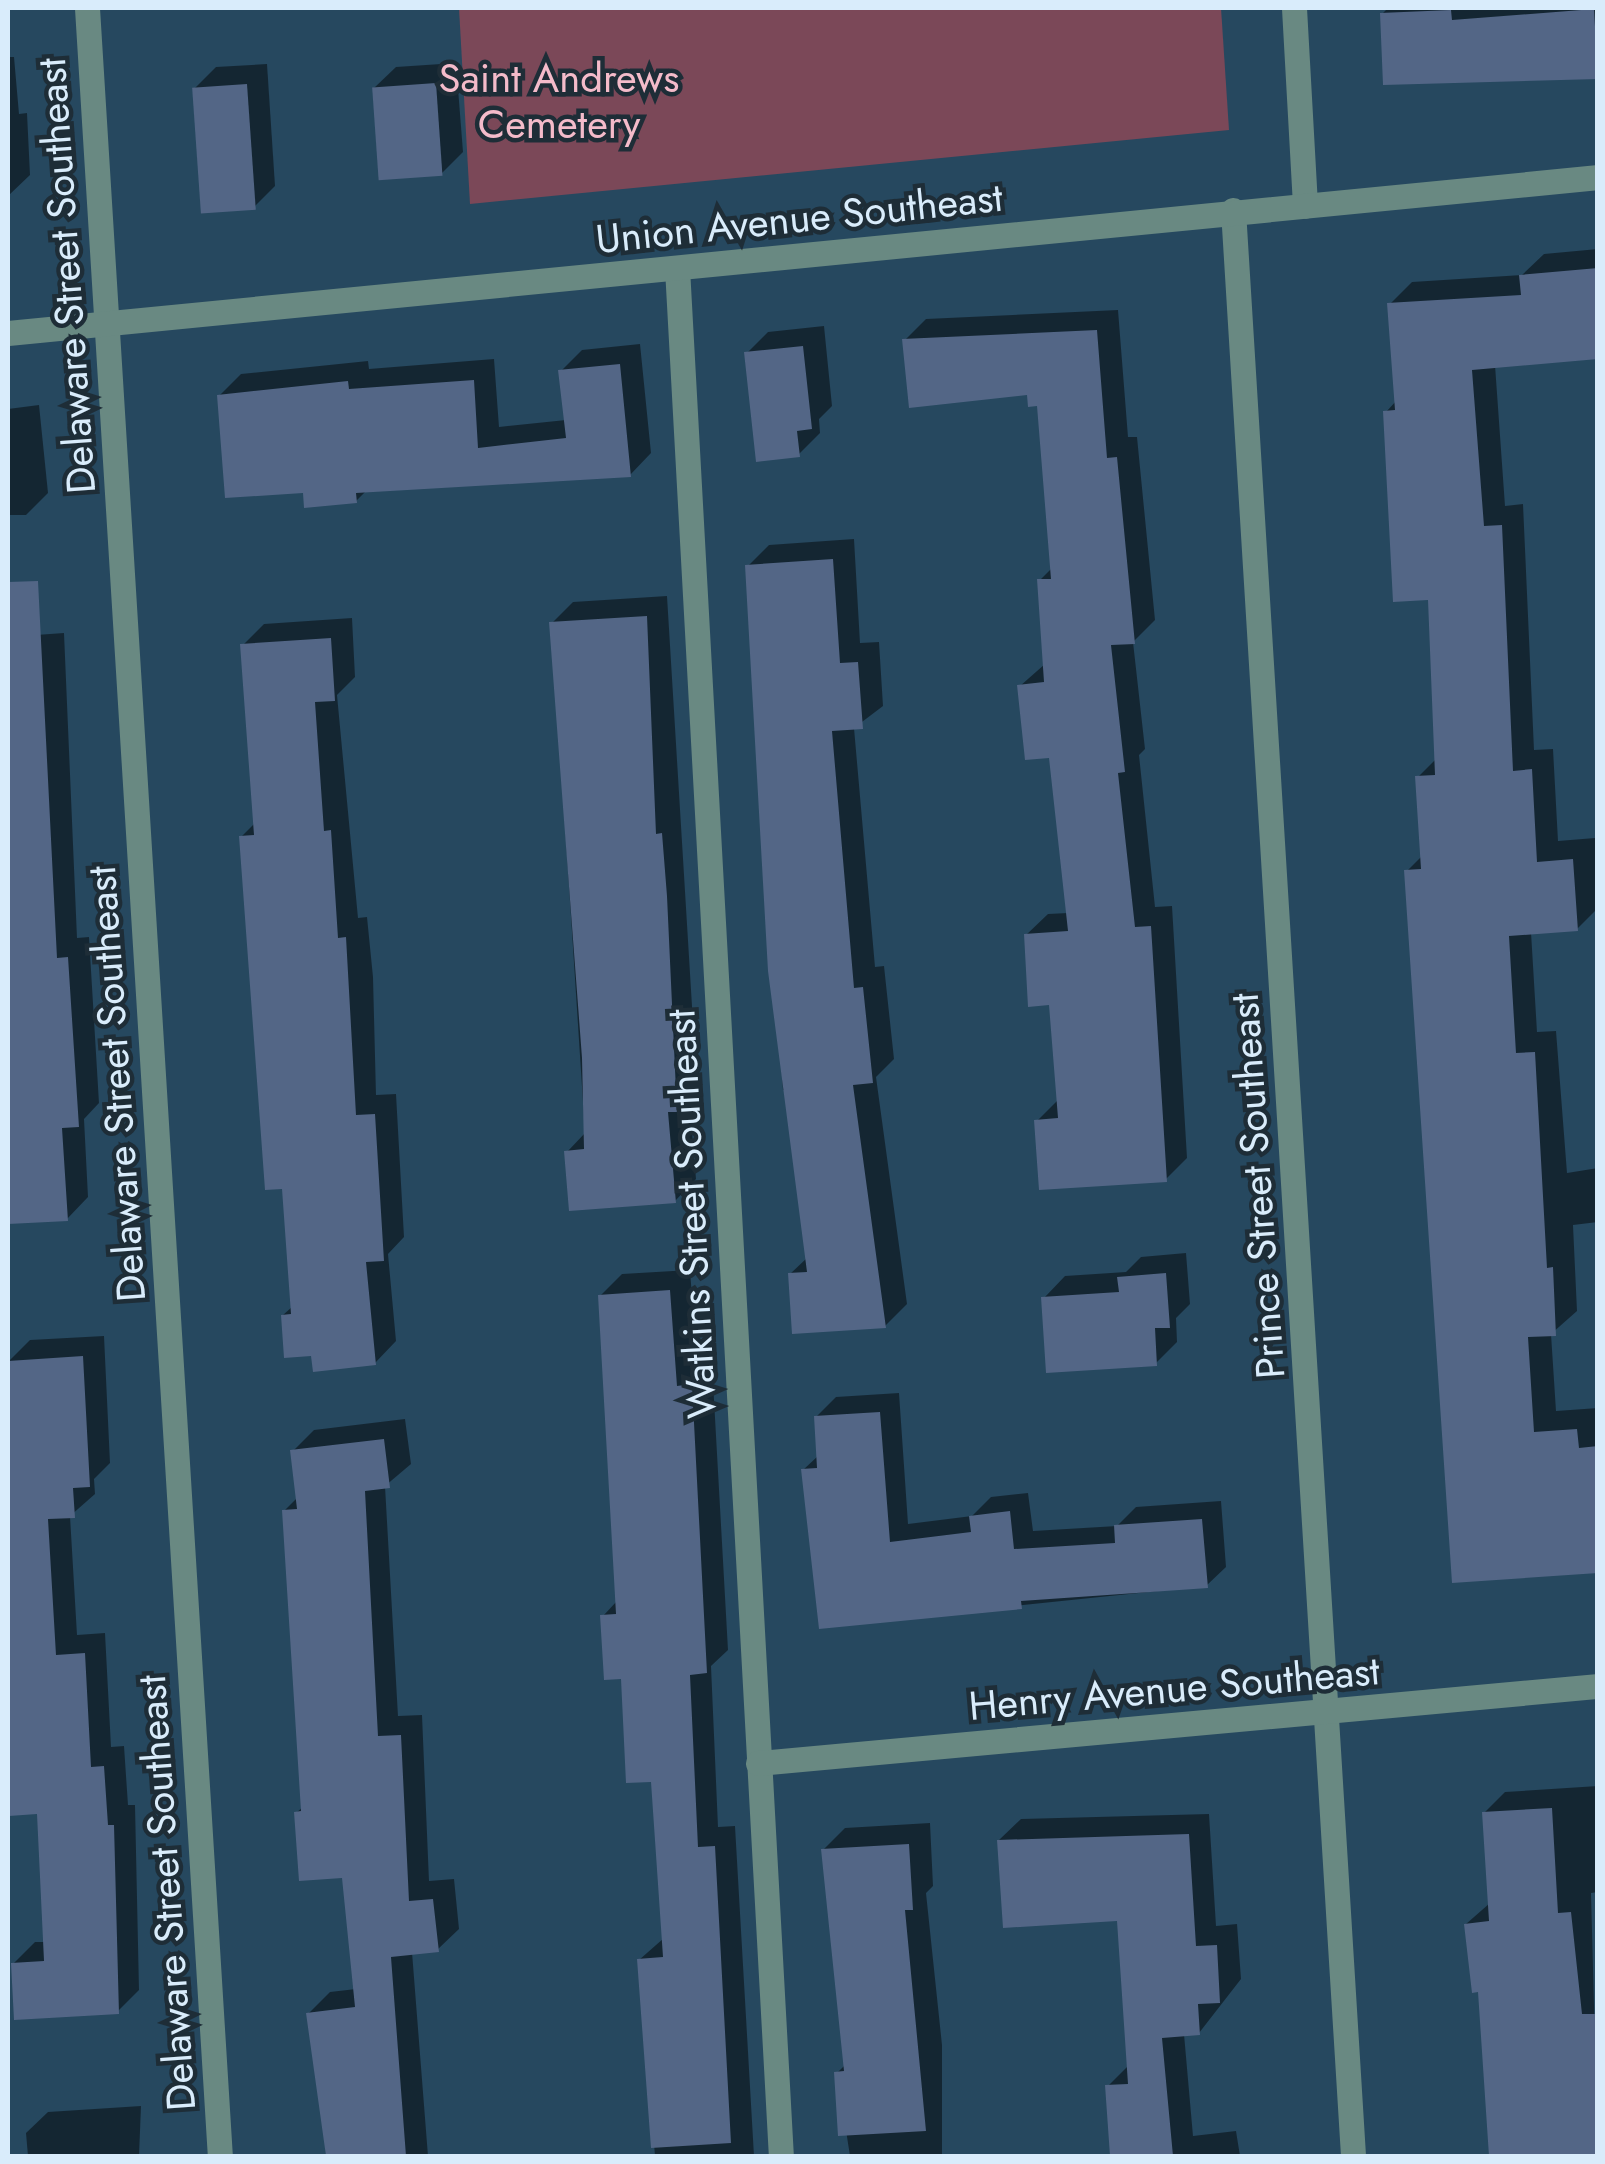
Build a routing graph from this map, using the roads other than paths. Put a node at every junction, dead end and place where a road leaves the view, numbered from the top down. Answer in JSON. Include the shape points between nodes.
{"nodes":[{"id":1,"x":87,"y":8,"type":"edge"},
{"id":2,"x":1294,"y":8,"type":"edge"},
{"id":3,"x":1598,"y":177,"type":"edge"},
{"id":4,"x":1305,"y":206,"type":"junction"},
{"id":5,"x":1233,"y":210,"type":"junction"},
{"id":6,"x":677,"y":268,"type":"junction"},
{"id":7,"x":107,"y":324,"type":"junction"},
{"id":8,"x":8,"y":333,"type":"edge"},
{"id":9,"x":1598,"y":1686,"type":"edge"},
{"id":10,"x":1328,"y":1713,"type":"junction"},
{"id":11,"x":758,"y":1762,"type":"junction"},
{"id":12,"x":220,"y":2156,"type":"edge"},
{"id":13,"x":781,"y":2156,"type":"edge"},
{"id":14,"x":1352,"y":2156,"type":"edge"}],
"edges":[{"from":1,"to":7,"type":"street","name":"Delaware Street Southeast"},
{"from":2,"to":4,"type":"street"},
{"from":3,"to":4,"type":"street","name":"Union Avenue Southeast"},
{"from":4,"to":5,"type":"street","name":"Union Avenue Southeast"},
{"from":5,"to":6,"type":"street","name":"Union Avenue Southeast"},
{"from":5,"to":10,"type":"street","name":"Prince Street Southeast"},
{"from":6,"to":7,"type":"street","name":"Union Avenue Southeast"},
{"from":6,"to":11,"type":"street","name":"Watkins Street Southeast"},
{"from":7,"to":8,"type":"street","name":"Union Avenue Southeast"},
{"from":7,"to":12,"type":"street","name":"Delaware Street Southeast"},
{"from":9,"to":10,"type":"street","name":"Henry Avenue Southeast"},
{"from":10,"to":11,"type":"street","name":"Henry Avenue Southeast"},
{"from":10,"to":14,"type":"street","name":"Prince Street Southeast"},
{"from":11,"to":13,"type":"street","name":"Watkins Street Southeast"}]}
